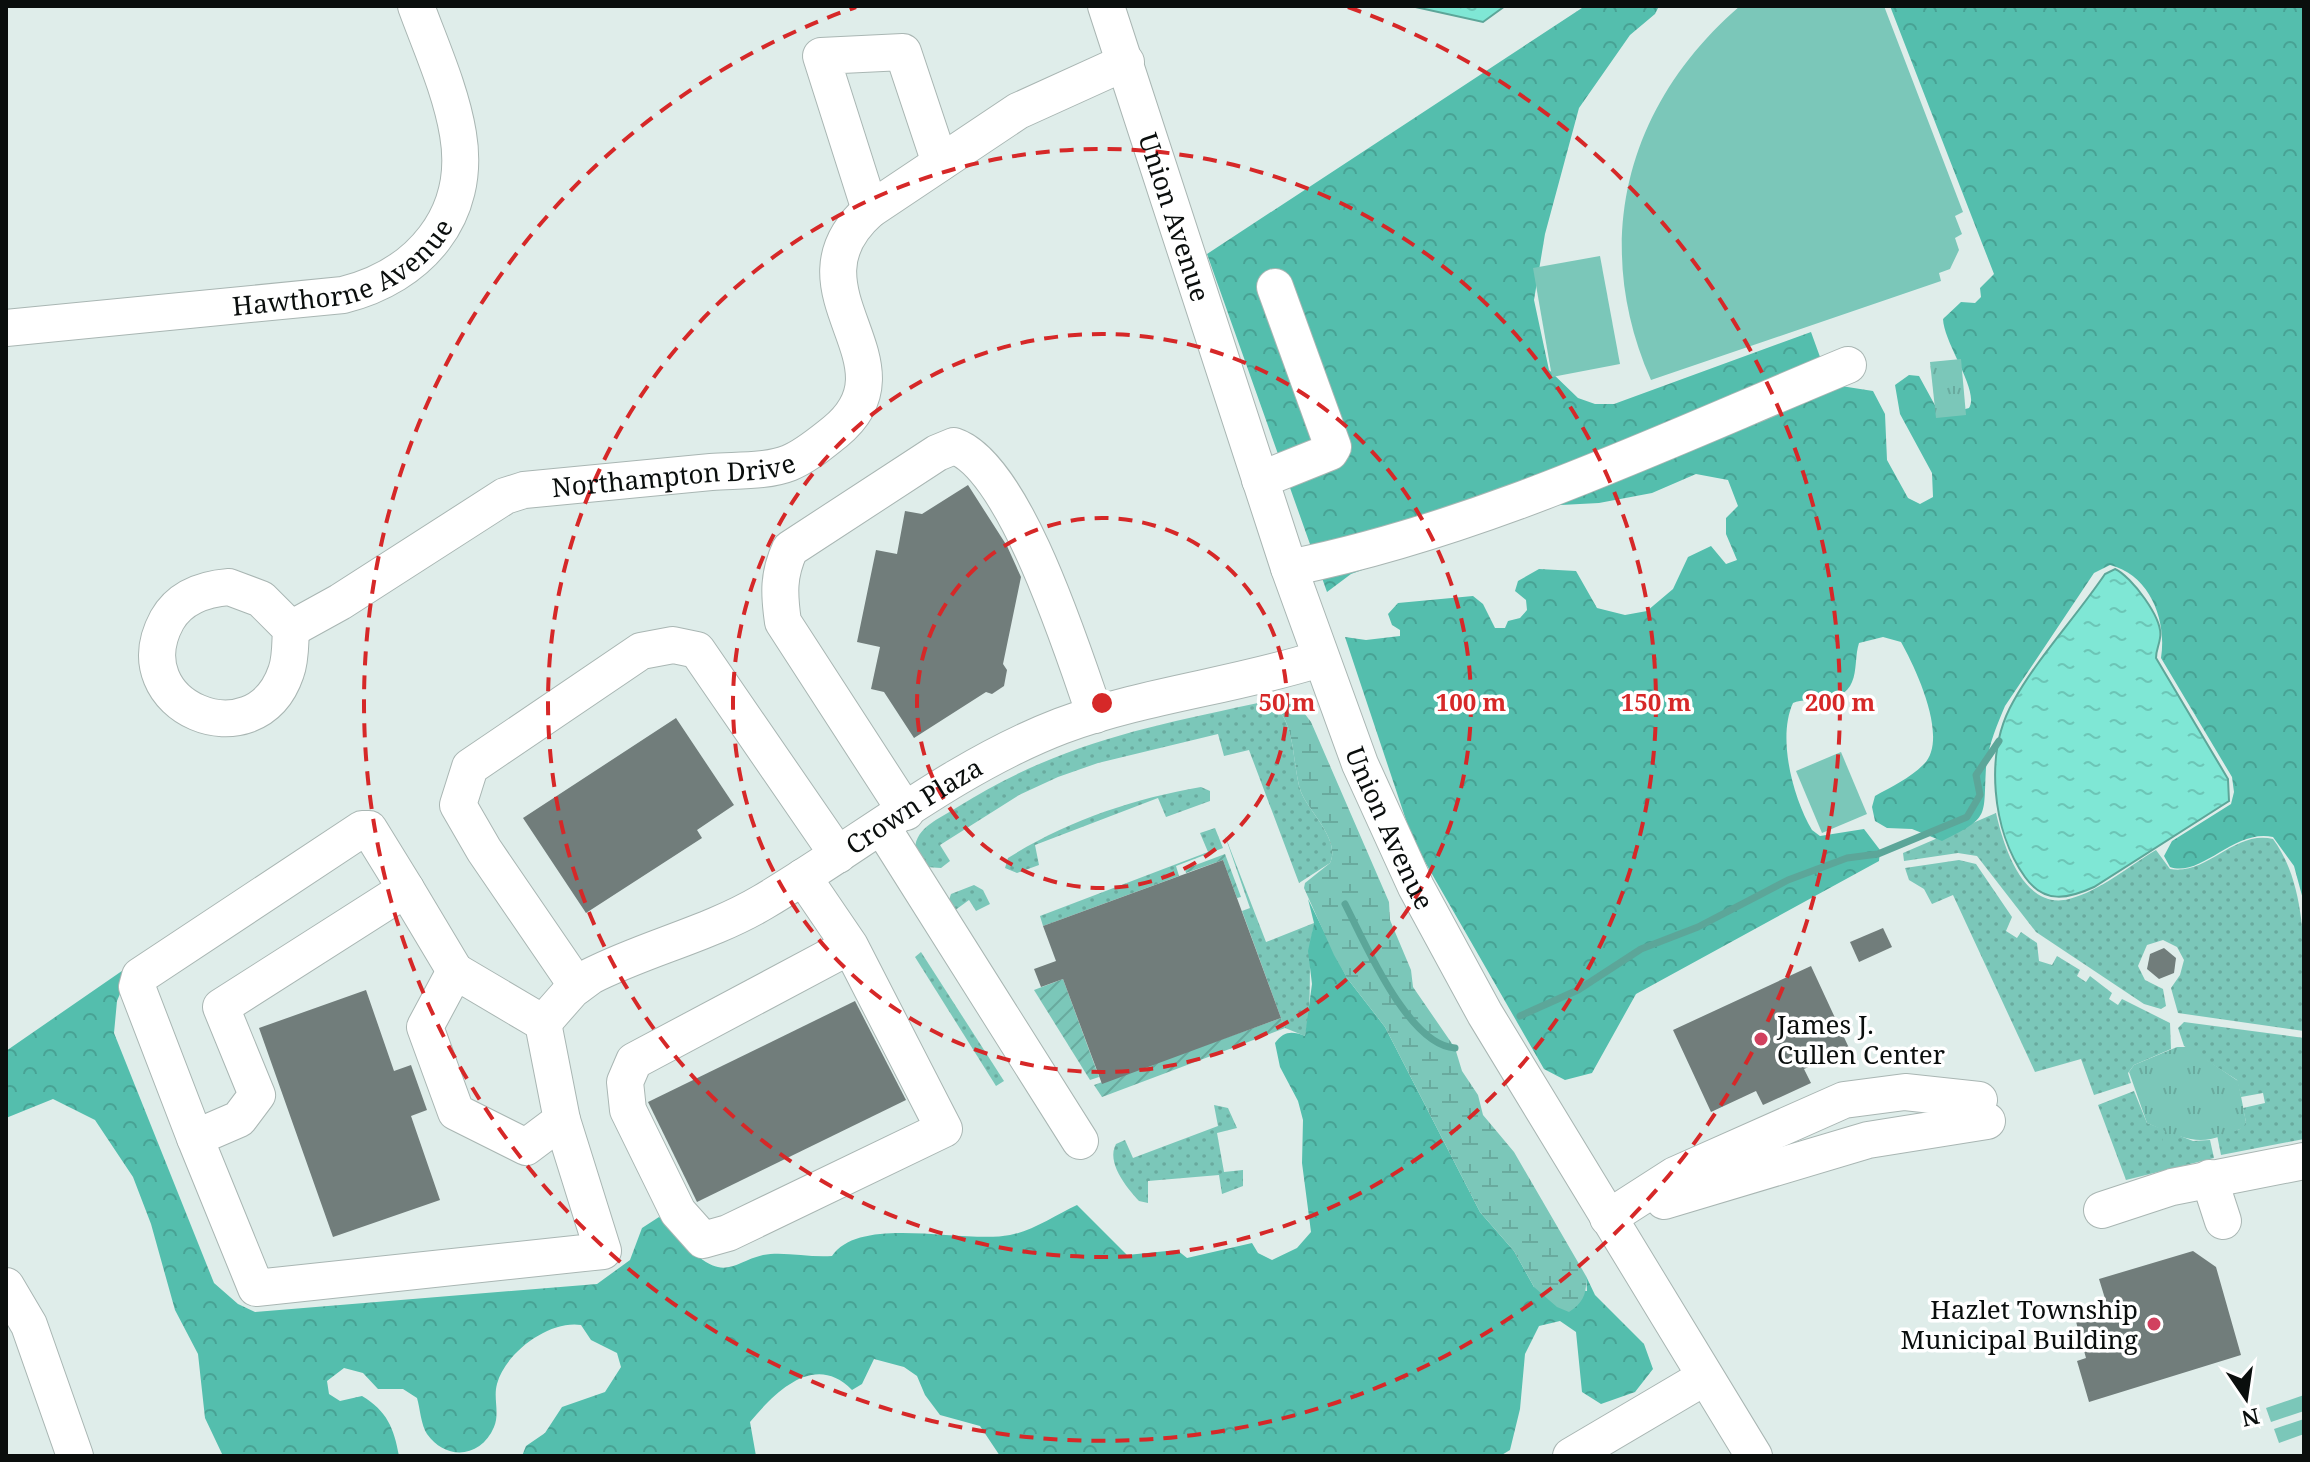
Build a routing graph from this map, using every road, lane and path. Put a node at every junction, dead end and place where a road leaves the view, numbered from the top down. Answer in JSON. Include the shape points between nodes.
{"nodes":[{"id":1,"x":416,"y":6,"type":"edge"},
{"id":2,"x":1106,"y":6,"type":"edge"},
{"id":3,"x":1126,"y":62,"type":"junction"},
{"id":4,"x":940,"y":163,"type":"junction"},
{"id":5,"x":870,"y":210,"type":"junction"},
{"id":6,"x":1275,"y":287,"type":"dead end"},
{"id":7,"x":6,"y":328,"type":"edge"},
{"id":8,"x":1848,"y":365,"type":"dead end"},
{"id":9,"x":1260,"y":480,"type":"junction"},
{"id":10,"x":1289,"y":568,"type":"junction"},
{"id":11,"x":291,"y":629,"type":"dead end"},
{"id":12,"x":1319,"y":659,"type":"junction"},
{"id":13,"x":1095,"y":715,"type":"junction"},
{"id":14,"x":894,"y":819,"type":"junction"},
{"id":15,"x":838,"y":855,"type":"junction"},
{"id":16,"x":803,"y":877,"type":"junction"},
{"id":17,"x":406,"y":889,"type":"junction"},
{"id":18,"x":850,"y":946,"type":"junction"},
{"id":19,"x":455,"y":971,"type":"junction"},
{"id":20,"x":577,"y":986,"type":"junction"},
{"id":21,"x":543,"y":1023,"type":"junction"},
{"id":22,"x":1983,"y":1110,"type":"dead end"},
{"id":23,"x":562,"y":1120,"type":"junction"},
{"id":24,"x":195,"y":1138,"type":"junction"},
{"id":25,"x":1080,"y":1141,"type":"dead end"},
{"id":26,"x":2304,"y":1161,"type":"edge"},
{"id":27,"x":2209,"y":1178,"type":"junction"},
{"id":28,"x":2102,"y":1210,"type":"dead end"},
{"id":29,"x":1608,"y":1218,"type":"junction"},
{"id":30,"x":2223,"y":1221,"type":"dead end"},
{"id":31,"x":6,"y":1286,"type":"edge"},
{"id":32,"x":1705,"y":1377,"type":"junction"},
{"id":33,"x":75,"y":1456,"type":"edge"},
{"id":34,"x":1571,"y":1456,"type":"edge"},
{"id":35,"x":1754,"y":1456,"type":"edge"}],
"edges":[{"from":1,"to":7,"type":"street","name":"Hawthorne Avenue","via":[[455,120],[461,168],[445,223],[418,259],[389,280],[343,295]]},
{"from":2,"to":3,"type":"street","name":"Union Avenue"},
{"from":3,"to":4,"type":"street","name":"Northampton Drive","via":[[1018,111]]},
{"from":3,"to":9,"type":"street","name":"Union Avenue"},
{"from":4,"to":5,"type":"street","name":"Northampton Drive"},
{"from":4,"to":5,"type":"street","via":[[903,52],[821,56]]},
{"from":5,"to":11,"type":"street","name":"Northampton Drive","via":[[852,226],[837,265],[865,383],[850,420],[819,445],[778,466],[505,496]]},
{"from":6,"to":9,"type":"street","via":[[1333,447]]},
{"from":8,"to":10,"type":"street","via":[[1599,468],[1396,544]]},
{"from":9,"to":10,"type":"street","name":"Union Avenue"},
{"from":10,"to":12,"type":"street","name":"Union Avenue"},
{"from":12,"to":13,"type":"street","name":"Crown Plaza"},
{"from":12,"to":29,"type":"street","name":"Union Avenue","via":[[1416,887],[1485,1014]]},
{"from":13,"to":14,"type":"street","name":"Crown Plaza","via":[[1025,741]]},
{"from":13,"to":14,"type":"street","via":[[1052,589],[994,480],[969,451],[954,446],[937,453],[790,549],[780,570],[783,622]]},
{"from":14,"to":15,"type":"street","name":"Crown Plaza"},
{"from":14,"to":25,"type":"street"},
{"from":15,"to":16,"type":"street","name":"Crown Plaza"},
{"from":15,"to":20,"type":"street","via":[[697,650],[673,645],[641,651],[470,767],[458,805]]},
{"from":16,"to":18,"type":"street"},
{"from":16,"to":20,"type":"street","name":"Crown Plaza","via":[[760,904],[617,963]]},
{"from":17,"to":19,"type":"street"},
{"from":17,"to":24,"type":"street","via":[[221,1007],[257,1095],[239,1119]]},
{"from":17,"to":24,"type":"street","via":[[369,829],[362,829],[140,976],[137,987]]},
{"from":18,"to":18,"type":"street","via":[[944,1129],[728,1233],[703,1240],[678,1212],[628,1110],[625,1082],[634,1061]]},
{"from":19,"to":21,"type":"street"},
{"from":19,"to":23,"type":"street","via":[[425,1027],[456,1112],[526,1147]]},
{"from":20,"to":21,"type":"street","name":"Crown Plaza"},
{"from":21,"to":23,"type":"street"},
{"from":22,"to":29,"type":"street"},
{"from":23,"to":24,"type":"street","via":[[603,1251],[256,1288]]},
{"from":26,"to":27,"type":"street"},
{"from":27,"to":28,"type":"street"},
{"from":27,"to":30,"type":"street"},
{"from":29,"to":32,"type":"street","name":"Union Avenue"},
{"from":31,"to":33,"type":"street","via":[[29,1325]]},
{"from":32,"to":34,"type":"street"},
{"from":32,"to":35,"type":"street","name":"Union Avenue"}]}
